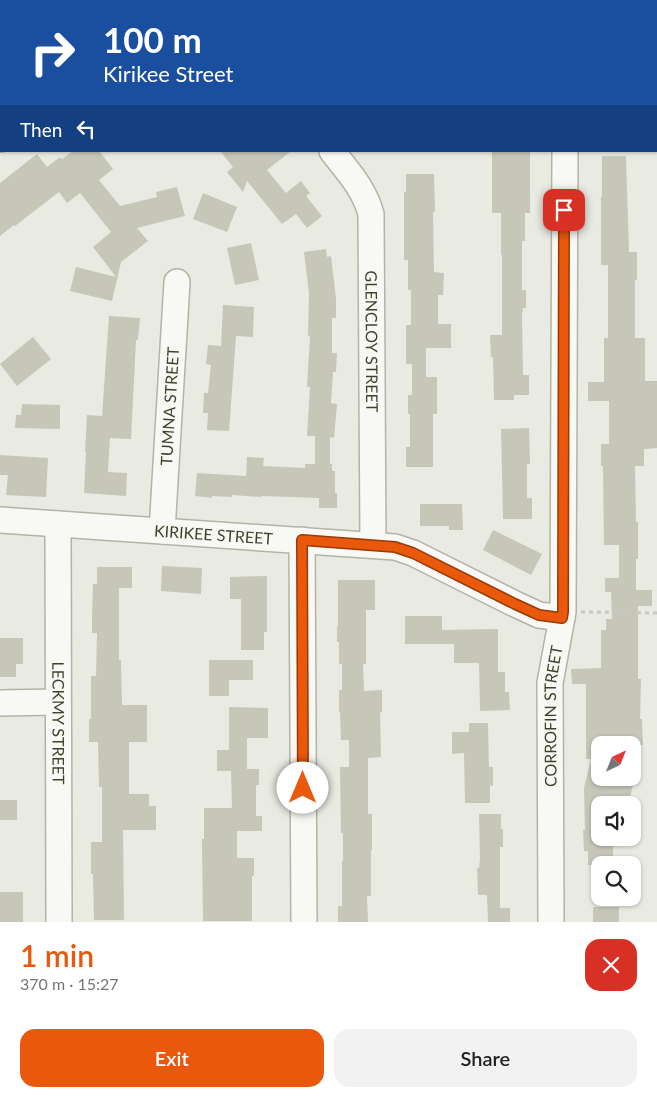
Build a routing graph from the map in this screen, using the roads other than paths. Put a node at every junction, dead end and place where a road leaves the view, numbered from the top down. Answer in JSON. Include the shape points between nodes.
{"nodes":[{"id":1,"x":333,"y":152,"type":"edge"},
{"id":2,"x":565,"y":152,"type":"edge"},
{"id":3,"x":177,"y":282,"type":"dead end"},
{"id":4,"x":0,"y":520,"type":"edge"},
{"id":5,"x":58,"y":524,"type":"junction"},
{"id":6,"x":162,"y":531,"type":"junction"},
{"id":7,"x":302,"y":540,"type":"junction"},
{"id":8,"x":373,"y":545,"type":"junction"},
{"id":9,"x":562,"y":615,"type":"junction"},
{"id":10,"x":57,"y":702,"type":"junction"},
{"id":11,"x":0,"y":703,"type":"edge"},
{"id":12,"x":59,"y":922,"type":"edge"},
{"id":13,"x":304,"y":922,"type":"edge"},
{"id":14,"x":551,"y":922,"type":"edge"}],
"edges":[{"from":1,"to":8,"type":"street","name":"GLENCLOY STREET","via":[[359,185],[371,214]]},
{"from":2,"to":9,"type":"street","name":"CORROFIN STREET"},
{"from":3,"to":6,"type":"street","name":"TUMNA STREET"},
{"from":4,"to":5,"type":"street","name":"KIRIKEE STREET"},
{"from":5,"to":6,"type":"street","name":"KIRIKEE STREET"},
{"from":5,"to":10,"type":"street","name":"LECKMY STREET"},
{"from":6,"to":7,"type":"street","name":"KIRIKEE STREET"},
{"from":7,"to":8,"type":"street","name":"KIRIKEE STREET"},
{"from":7,"to":13,"type":"street"},
{"from":8,"to":9,"type":"street","name":"KIRIKEE STREET","via":[[413,553],[539,615]]},
{"from":9,"to":14,"type":"street","name":"CORROFIN STREET","via":[[550,683]]},
{"from":10,"to":11,"type":"street"},
{"from":10,"to":12,"type":"street","name":"LECKMY STREET"}]}
